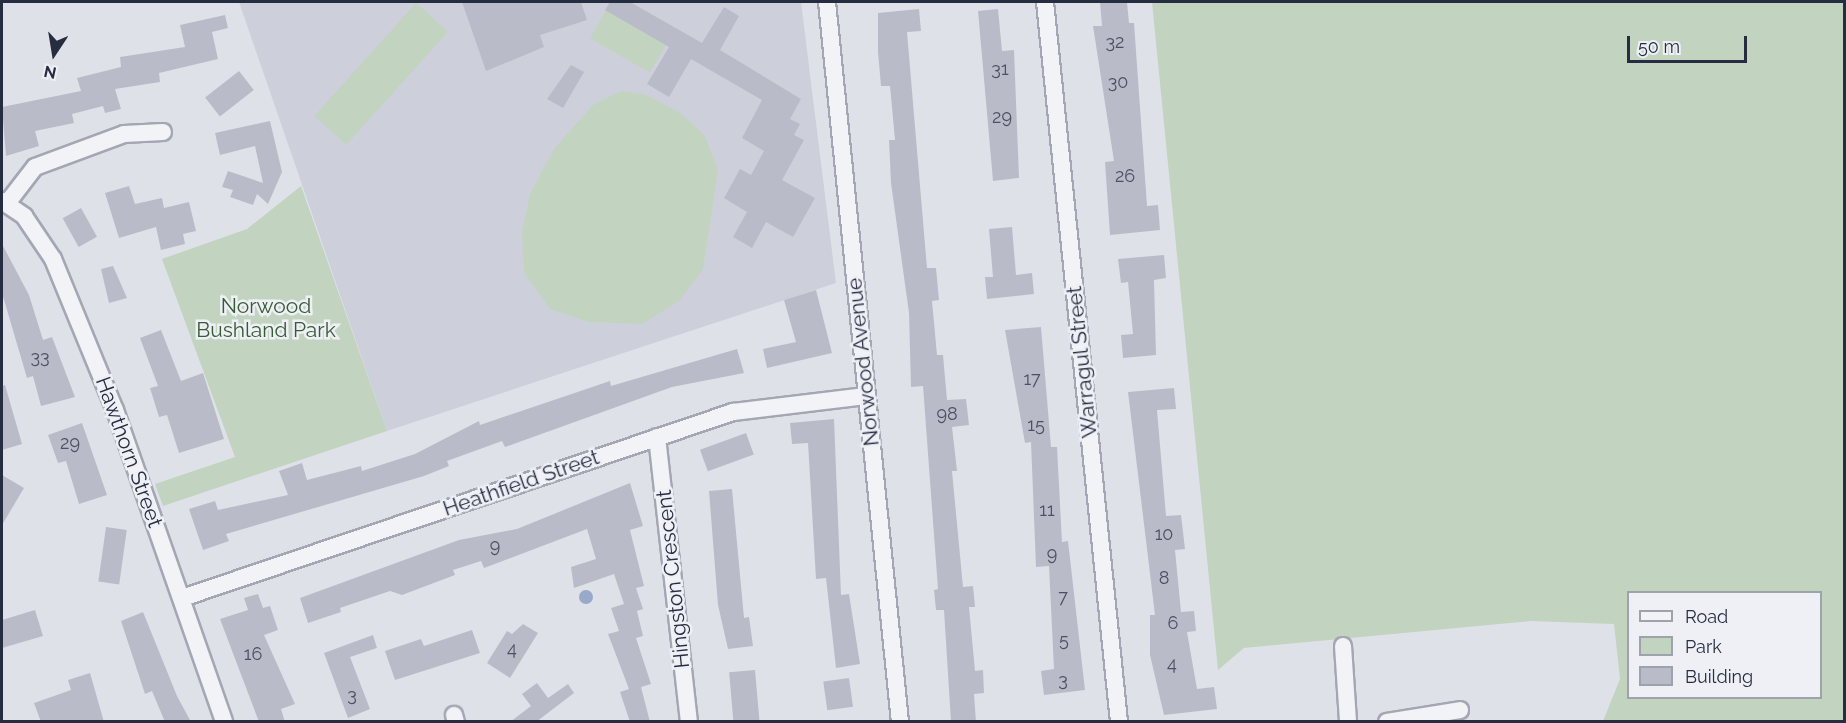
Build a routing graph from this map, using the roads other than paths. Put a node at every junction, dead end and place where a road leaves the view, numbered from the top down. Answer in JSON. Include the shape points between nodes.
{"nodes":[{"id":1,"x":827,"y":2,"type":"edge"},
{"id":2,"x":1045,"y":2,"type":"edge"},
{"id":3,"x":164,"y":132,"type":"dead end"},
{"id":4,"x":5,"y":202,"type":"edge"},
{"id":5,"x":866,"y":396,"type":"junction"},
{"id":6,"x":657,"y":437,"type":"junction"},
{"id":7,"x":182,"y":598,"type":"junction"},
{"id":8,"x":1343,"y":646,"type":"dead end"},
{"id":9,"x":1460,"y":710,"type":"dead end"},
{"id":10,"x":224,"y":722,"type":"edge"},
{"id":11,"x":689,"y":722,"type":"edge"},
{"id":12,"x":900,"y":722,"type":"edge"},
{"id":13,"x":1119,"y":722,"type":"edge"},
{"id":14,"x":1348,"y":722,"type":"edge"},
{"id":15,"x":1388,"y":722,"type":"edge"}],
"edges":[{"from":1,"to":5,"type":"street","name":"Norwood Avenue"},
{"from":2,"to":13,"type":"street","name":"Warragul Street"},
{"from":3,"to":4,"type":"street","via":[[124,134],[35,167]]},
{"from":4,"to":7,"type":"street","name":"Hawthorn Street","via":[[53,258]]},
{"from":5,"to":6,"type":"street","name":"Heathfield Street","via":[[733,411]]},
{"from":5,"to":12,"type":"street","name":"Norwood Avenue"},
{"from":6,"to":7,"type":"street","name":"Heathfield Street"},
{"from":6,"to":11,"type":"street","name":"Hingston Crescent"},
{"from":7,"to":10,"type":"street","name":"Hawthorn Street"},
{"from":8,"to":14,"type":"street"},
{"from":9,"to":15,"type":"street"}]}
